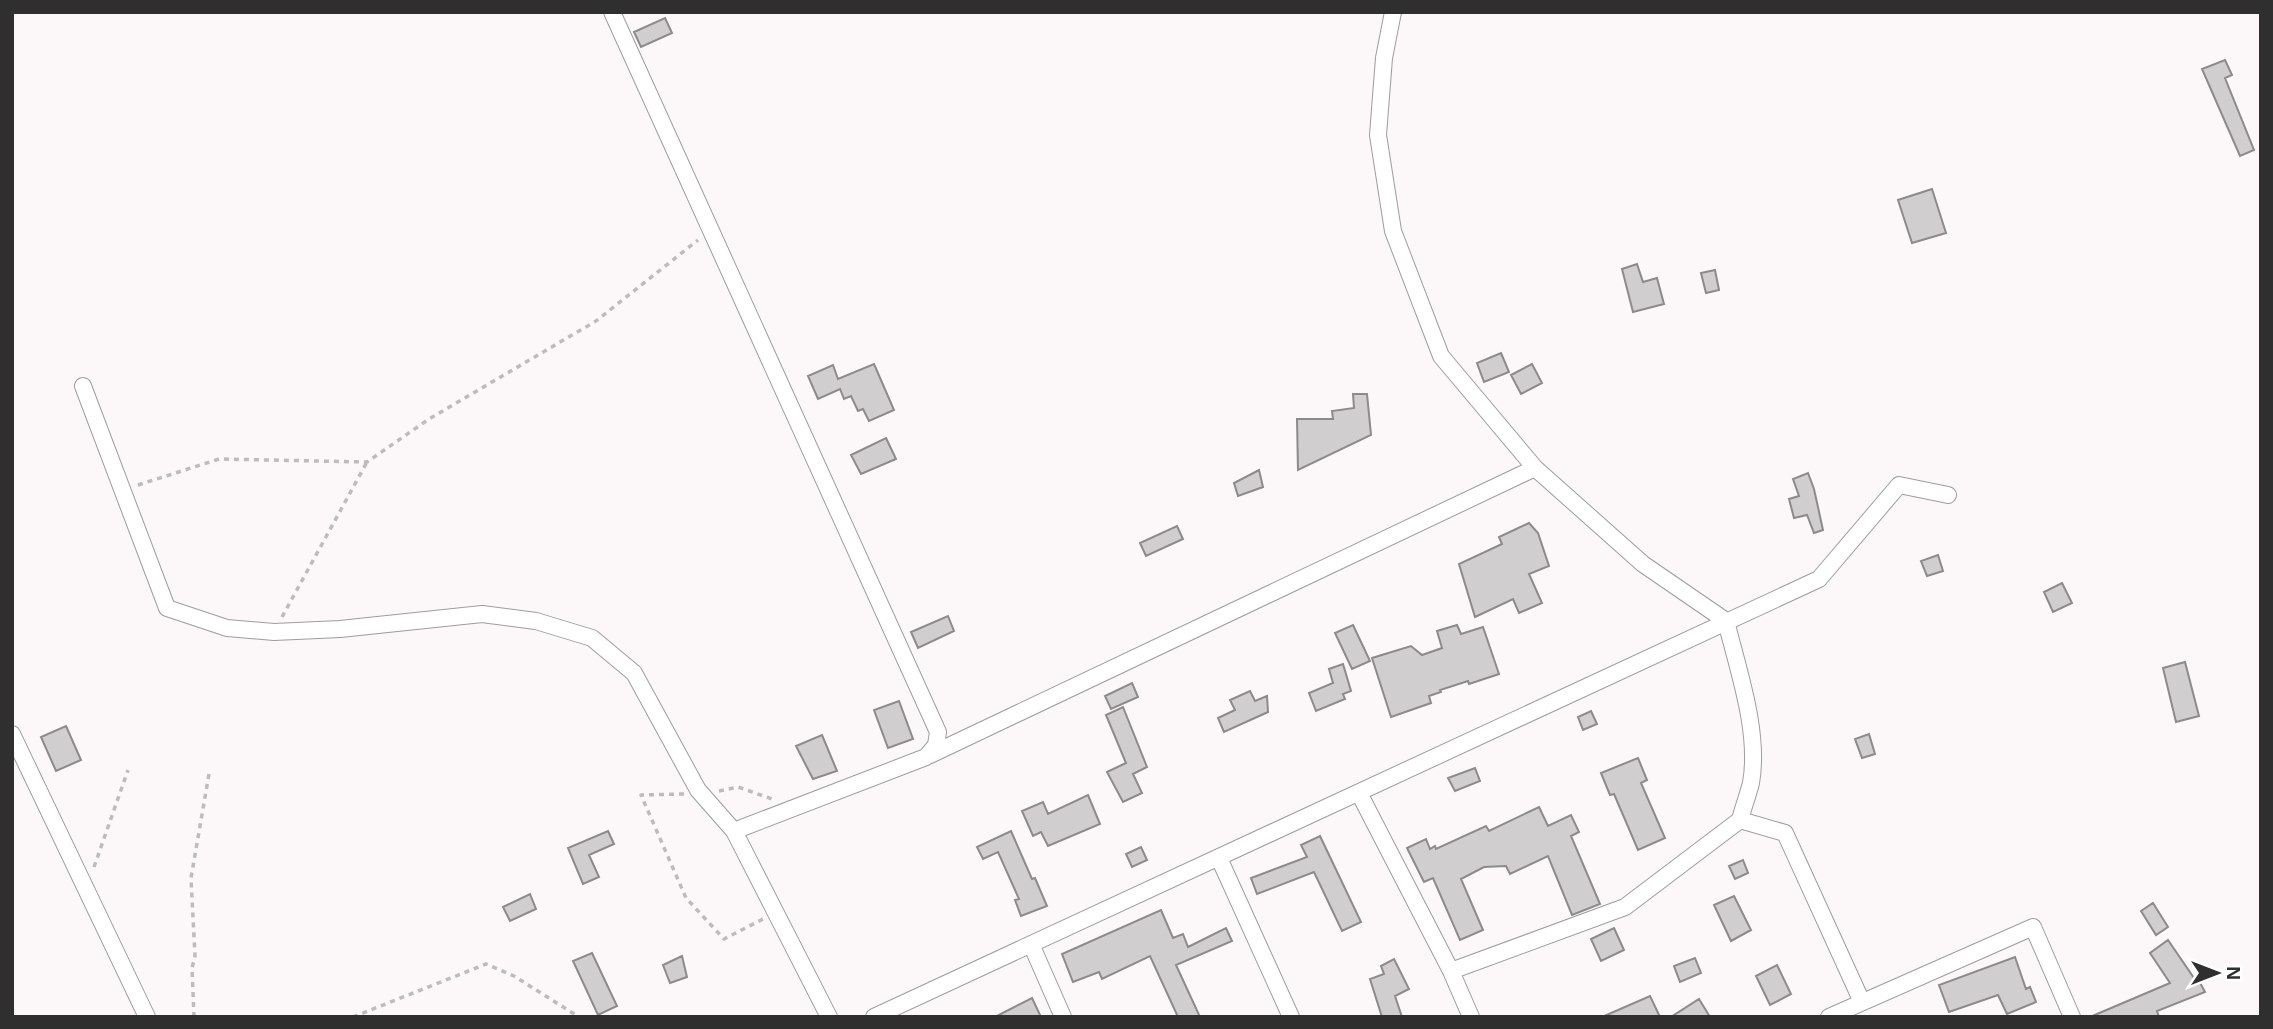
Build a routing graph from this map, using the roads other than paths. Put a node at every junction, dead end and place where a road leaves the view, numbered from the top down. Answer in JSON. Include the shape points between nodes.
{"nodes":[{"id":1,"x":612,"y":12,"type":"edge"},
{"id":2,"x":1393,"y":12,"type":"edge"},
{"id":3,"x":83,"y":386,"type":"dead end"},
{"id":4,"x":1535,"y":468,"type":"junction"},
{"id":5,"x":1948,"y":495,"type":"dead end"},
{"id":6,"x":1726,"y":621,"type":"junction"},
{"id":7,"x":12,"y":734,"type":"edge"},
{"id":8,"x":926,"y":757,"type":"junction"},
{"id":9,"x":1359,"y":793,"type":"junction"},
{"id":10,"x":1740,"y":820,"type":"junction"},
{"id":11,"x":734,"y":831,"type":"junction"},
{"id":12,"x":1219,"y":858,"type":"junction"},
{"id":13,"x":1031,"y":944,"type":"junction"},
{"id":14,"x":1451,"y":971,"type":"junction"},
{"id":15,"x":1862,"y":1002,"type":"junction"},
{"id":16,"x":147,"y":1017,"type":"edge"},
{"id":17,"x":829,"y":1017,"type":"edge"},
{"id":18,"x":874,"y":1017,"type":"edge"},
{"id":19,"x":1063,"y":1017,"type":"edge"},
{"id":20,"x":1291,"y":1017,"type":"edge"},
{"id":21,"x":1471,"y":1017,"type":"edge"},
{"id":22,"x":1829,"y":1017,"type":"edge"},
{"id":23,"x":2072,"y":1017,"type":"edge"}],
"edges":[{"from":1,"to":8,"type":"street","via":[[938,732],[936,745]]},
{"from":2,"to":4,"type":"street","via":[[1378,135],[1393,231],[1441,356]]},
{"from":3,"to":11,"type":"street","via":[[167,608],[227,628],[274,632],[482,614],[536,621],[592,638],[634,673],[702,794]]},
{"from":4,"to":6,"type":"street","via":[[1643,564]]},
{"from":4,"to":8,"type":"street"},
{"from":5,"to":6,"type":"street","via":[[1899,485],[1819,579]]},
{"from":6,"to":9,"type":"street"},
{"from":6,"to":10,"type":"street","via":[[1752,748],[1751,782]]},
{"from":7,"to":16,"type":"street"},
{"from":8,"to":11,"type":"street"},
{"from":9,"to":12,"type":"street"},
{"from":9,"to":14,"type":"street"},
{"from":10,"to":14,"type":"street","via":[[1625,907]]},
{"from":10,"to":15,"type":"street","via":[[1785,833]]},
{"from":11,"to":17,"type":"street"},
{"from":12,"to":13,"type":"street"},
{"from":12,"to":20,"type":"street"},
{"from":13,"to":18,"type":"street"},
{"from":13,"to":19,"type":"street"},
{"from":14,"to":21,"type":"street"},
{"from":15,"to":22,"type":"street"},
{"from":15,"to":23,"type":"street","via":[[2033,927]]}]}
